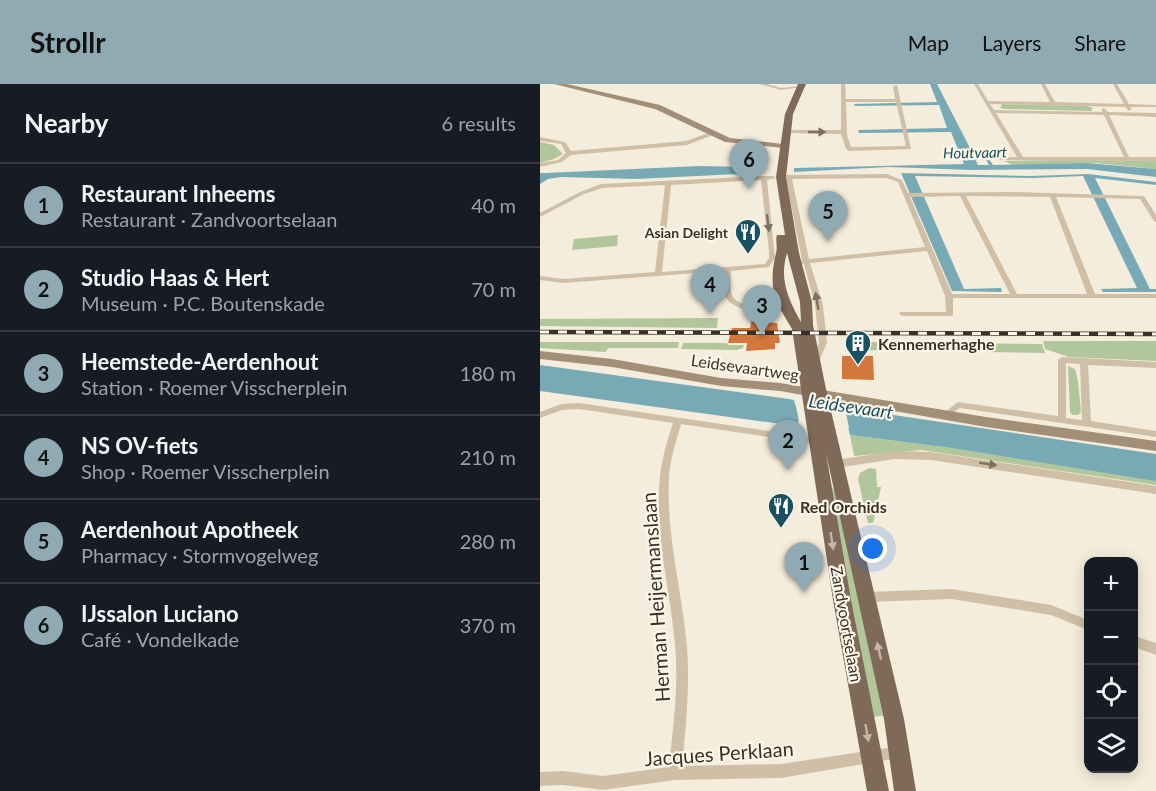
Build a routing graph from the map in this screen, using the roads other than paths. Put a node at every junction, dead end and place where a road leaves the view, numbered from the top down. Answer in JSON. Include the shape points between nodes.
{"nodes":[{"id":1,"x":558,"y":84,"type":"edge"},
{"id":2,"x":760,"y":84,"type":"edge"},
{"id":3,"x":976,"y":84,"type":"edge"},
{"id":4,"x":1043,"y":84,"type":"edge"},
{"id":5,"x":1115,"y":84,"type":"edge"},
{"id":6,"x":843,"y":85,"type":"edge"},
{"id":7,"x":797,"y":86,"type":"edge"},
{"id":8,"x":895,"y":86,"type":"dead end"},
{"id":9,"x":843,"y":101,"type":"junction"},
{"id":10,"x":987,"y":102,"type":"junction"},
{"id":11,"x":899,"y":103,"type":"junction"},
{"id":12,"x":1054,"y":104,"type":"junction"},
{"id":13,"x":1102,"y":105,"type":"junction"},
{"id":14,"x":1127,"y":105,"type":"junction"},
{"id":15,"x":1156,"y":106,"type":"edge"},
{"id":16,"x":992,"y":111,"type":"junction"},
{"id":17,"x":1106,"y":113,"type":"junction"},
{"id":18,"x":1131,"y":114,"type":"junction"},
{"id":19,"x":1156,"y":114,"type":"edge"},
{"id":20,"x":785,"y":132,"type":"junction"},
{"id":21,"x":844,"y":132,"type":"junction"},
{"id":22,"x":711,"y":134,"type":"junction"},
{"id":23,"x":540,"y":139,"type":"edge"},
{"id":24,"x":779,"y":146,"type":"junction"},
{"id":25,"x":569,"y":153,"type":"junction"},
{"id":26,"x":1127,"y":158,"type":"junction"},
{"id":27,"x":998,"y":159,"type":"dead end"},
{"id":28,"x":1021,"y":159,"type":"junction"},
{"id":29,"x":1156,"y":159,"type":"edge"},
{"id":30,"x":540,"y":165,"type":"edge"},
{"id":31,"x":777,"y":175,"type":"junction"},
{"id":32,"x":668,"y":182,"type":"junction"},
{"id":33,"x":962,"y":194,"type":"junction"},
{"id":34,"x":908,"y":195,"type":"junction"},
{"id":35,"x":1053,"y":196,"type":"junction"},
{"id":36,"x":540,"y":215,"type":"edge"},
{"id":37,"x":1156,"y":219,"type":"edge"},
{"id":38,"x":929,"y":249,"type":"junction"},
{"id":39,"x":802,"y":259,"type":"junction"},
{"id":40,"x":727,"y":269,"type":"junction"},
{"id":41,"x":772,"y":269,"type":"junction"},
{"id":42,"x":658,"y":274,"type":"junction"},
{"id":43,"x":540,"y":278,"type":"edge"},
{"id":44,"x":949,"y":296,"type":"junction"},
{"id":45,"x":1015,"y":296,"type":"junction"},
{"id":46,"x":1092,"y":296,"type":"junction"},
{"id":47,"x":1156,"y":296,"type":"edge"},
{"id":48,"x":806,"y":302,"type":"junction"},
{"id":49,"x":786,"y":309,"type":"junction"},
{"id":50,"x":903,"y":314,"type":"dead end"},
{"id":51,"x":540,"y":355,"type":"edge"},
{"id":52,"x":1084,"y":362,"type":"junction"},
{"id":53,"x":814,"y":365,"type":"junction"},
{"id":54,"x":1156,"y":365,"type":"edge"},
{"id":55,"x":814,"y":393,"type":"junction"},
{"id":56,"x":540,"y":415,"type":"edge"},
{"id":57,"x":945,"y":415,"type":"junction"},
{"id":58,"x":1062,"y":420,"type":"junction"},
{"id":59,"x":678,"y":421,"type":"junction"},
{"id":60,"x":818,"y":422,"type":"junction"},
{"id":61,"x":1087,"y":424,"type":"junction"},
{"id":62,"x":1156,"y":434,"type":"edge"},
{"id":63,"x":1156,"y":446,"type":"edge"},
{"id":64,"x":842,"y":463,"type":"junction"},
{"id":65,"x":1156,"y":490,"type":"edge"},
{"id":66,"x":867,"y":597,"type":"junction"},
{"id":67,"x":1084,"y":623,"type":"edge"},
{"id":68,"x":1138,"y":643,"type":"edge"},
{"id":69,"x":1156,"y":650,"type":"edge"},
{"id":70,"x":900,"y":752,"type":"junction"},
{"id":71,"x":871,"y":757,"type":"junction"},
{"id":72,"x":675,"y":773,"type":"junction"},
{"id":73,"x":540,"y":779,"type":"edge"},
{"id":74,"x":603,"y":787,"type":"edge"},
{"id":75,"x":878,"y":791,"type":"edge"},
{"id":76,"x":905,"y":791,"type":"edge"}],
"edges":[{"from":1,"to":22,"type":"street","via":[[657,107]]},
{"from":2,"to":7,"type":"street"},
{"from":3,"to":10,"type":"street"},
{"from":4,"to":12,"type":"street"},
{"from":5,"to":14,"type":"street"},
{"from":6,"to":9,"type":"street"},
{"from":7,"to":20,"type":"main road"},
{"from":8,"to":11,"type":"street"},
{"from":9,"to":11,"type":"street"},
{"from":9,"to":21,"type":"street"},
{"from":10,"to":12,"type":"street"},
{"from":10,"to":16,"type":"street"},
{"from":11,"to":21,"type":"street","via":[[909,148],[849,149]]},
{"from":12,"to":13,"type":"street"},
{"from":13,"to":14,"type":"street"},
{"from":13,"to":17,"type":"street"},
{"from":14,"to":15,"type":"street"},
{"from":14,"to":18,"type":"street"},
{"from":16,"to":17,"type":"street"},
{"from":16,"to":28,"type":"street"},
{"from":17,"to":18,"type":"street"},
{"from":17,"to":26,"type":"street"},
{"from":18,"to":19,"type":"street"},
{"from":20,"to":21,"type":"street","one_way":true},
{"from":20,"to":24,"type":"main road"},
{"from":22,"to":24,"type":"street","via":[[742,143]]},
{"from":22,"to":25,"type":"street","via":[[682,143]]},
{"from":23,"to":25,"type":"street","via":[[563,143]]},
{"from":24,"to":31,"type":"main road"},
{"from":25,"to":30,"type":"street","via":[[560,161]]},
{"from":26,"to":28,"type":"street"},
{"from":26,"to":29,"type":"street"},
{"from":27,"to":28,"type":"street"},
{"from":31,"to":32,"type":"street"},
{"from":31,"to":34,"type":"street","via":[[887,176],[900,181]]},
{"from":31,"to":39,"type":"main road","name":"Zandvoortselaan"},
{"from":31,"to":41,"type":"main road","name":"Zandvoortselaan","one_way":true,"via":[[784,254]]},
{"from":32,"to":36,"type":"street","via":[[593,188]]},
{"from":32,"to":42,"type":"street"},
{"from":33,"to":34,"type":"street"},
{"from":33,"to":35,"type":"street"},
{"from":33,"to":45,"type":"street"},
{"from":34,"to":38,"type":"street"},
{"from":35,"to":37,"type":"street","via":[[1142,196]]},
{"from":35,"to":46,"type":"street"},
{"from":38,"to":39,"type":"street"},
{"from":38,"to":44,"type":"street"},
{"from":39,"to":41,"type":"main road"},
{"from":39,"to":48,"type":"main road","name":"Zandvoortselaan"},
{"from":53,"to":39,"type":"street","name":"Zandvoortselaan","one_way":true,"via":[[823,343],[819,305]]},
{"from":40,"to":41,"type":"street"},
{"from":40,"to":42,"type":"street"},
{"from":40,"to":49,"type":"street","via":[[728,293],[735,302],[755,309]]},
{"from":41,"to":49,"type":"main road","name":"Zandvoortselaan"},
{"from":42,"to":43,"type":"street","via":[[563,281]]},
{"from":44,"to":45,"type":"street"},
{"from":44,"to":50,"type":"street","via":[[950,314]]},
{"from":45,"to":46,"type":"street"},
{"from":46,"to":47,"type":"street"},
{"from":48,"to":49,"type":"main road","via":[[801,307]]},
{"from":48,"to":53,"type":"main road","name":"Zandvoortselaan"},
{"from":49,"to":55,"type":"main road","name":"Zandvoortselaan","via":[[798,329]]},
{"from":51,"to":55,"type":"street","name":"Leidsevaartweg"},
{"from":52,"to":54,"type":"street"},
{"from":52,"to":58,"type":"street","via":[[1062,360]]},
{"from":52,"to":61,"type":"street"},
{"from":53,"to":55,"type":"main road","name":"Zandvoortselaan"},
{"from":55,"to":57,"type":"street","name":"Leidsevaartweg"},
{"from":55,"to":60,"type":"main road","name":"Zandvoortselaan"},
{"from":56,"to":59,"type":"street","via":[[572,406]]},
{"from":57,"to":58,"type":"street","name":"Leidsevaartweg","via":[[957,405]]},
{"from":57,"to":63,"type":"street","name":"Leidsevaartweg"},
{"from":58,"to":61,"type":"street","name":"Leidsevaartweg"},
{"from":59,"to":60,"type":"street"},
{"from":59,"to":72,"type":"street","name":"Herman Heijermanslaan","via":[[668,445],[663,501],[681,645],[682,704]]},
{"from":60,"to":64,"type":"main road","name":"Zandvoortselaan"},
{"from":60,"to":71,"type":"main road","name":"Zandvoortselaan","one_way":true,"via":[[842,600]]},
{"from":61,"to":62,"type":"street","name":"Leidsevaartweg"},
{"from":64,"to":65,"type":"street","one_way":true,"via":[[895,455],[930,456]]},
{"from":64,"to":66,"type":"main road","name":"Zandvoortselaan"},
{"from":66,"to":67,"type":"street","via":[[952,594],[1051,610]]},
{"from":70,"to":66,"type":"main road","name":"Zandvoortselaan","one_way":true},
{"from":68,"to":69,"type":"street"},
{"from":70,"to":71,"type":"street","name":"Jacques Perklaan"},
{"from":70,"to":76,"type":"main road","name":"Zandvoortselaan"},
{"from":71,"to":72,"type":"street","name":"Jacques Perklaan","via":[[781,771]]},
{"from":71,"to":75,"type":"main road","name":"Zandvoortselaan"},
{"from":72,"to":74,"type":"street","name":"Jacques Perklaan"},
{"from":73,"to":74,"type":"street","name":"Jacques Perklaan","via":[[562,778]]}]}
